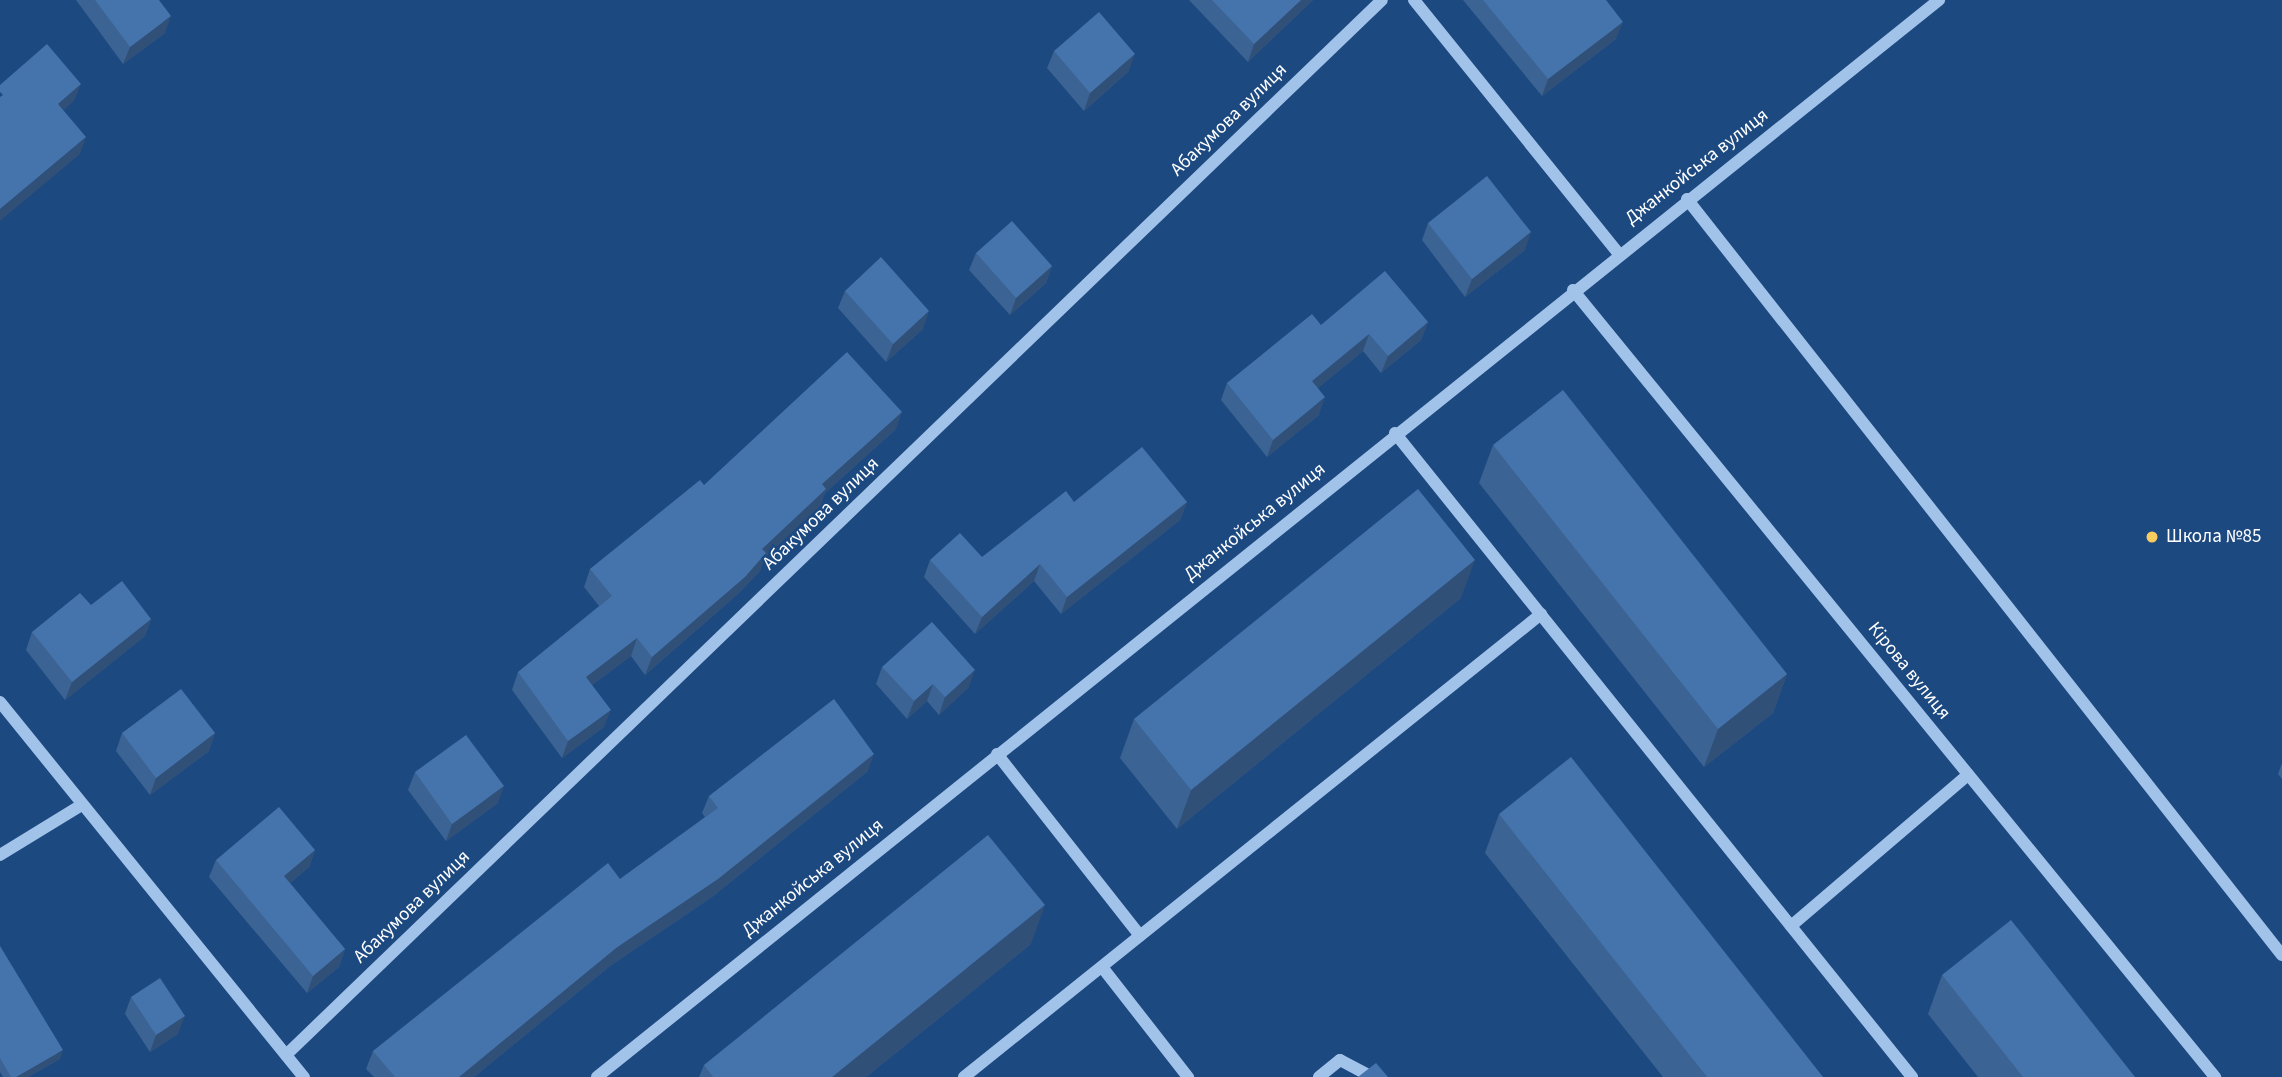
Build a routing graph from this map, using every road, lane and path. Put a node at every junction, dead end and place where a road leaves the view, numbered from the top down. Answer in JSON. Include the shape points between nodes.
{"nodes":[{"id":1,"x":1382,"y":0,"type":"edge"},
{"id":2,"x":1414,"y":0,"type":"edge"},
{"id":3,"x":1939,"y":0,"type":"edge"},
{"id":4,"x":1687,"y":199,"type":"junction"},
{"id":5,"x":1618,"y":253,"type":"junction"},
{"id":6,"x":1573,"y":290,"type":"junction"},
{"id":7,"x":1395,"y":433,"type":"junction"},
{"id":8,"x":1541,"y":614,"type":"junction"},
{"id":9,"x":0,"y":702,"type":"edge"},
{"id":10,"x":997,"y":754,"type":"junction"},
{"id":11,"x":1968,"y":775,"type":"junction"},
{"id":12,"x":80,"y":806,"type":"junction"},
{"id":13,"x":0,"y":855,"type":"edge"},
{"id":14,"x":1791,"y":926,"type":"junction"},
{"id":15,"x":1140,"y":936,"type":"junction"},
{"id":16,"x":2282,"y":955,"type":"edge"},
{"id":17,"x":1102,"y":967,"type":"junction"},
{"id":18,"x":286,"y":1055,"type":"junction"},
{"id":19,"x":304,"y":1077,"type":"edge"},
{"id":20,"x":597,"y":1077,"type":"edge"},
{"id":21,"x":964,"y":1077,"type":"edge"},
{"id":22,"x":1188,"y":1077,"type":"edge"},
{"id":23,"x":1319,"y":1077,"type":"edge"},
{"id":24,"x":1372,"y":1077,"type":"edge"},
{"id":25,"x":1912,"y":1077,"type":"edge"},
{"id":26,"x":2215,"y":1077,"type":"edge"}],
"edges":[{"from":1,"to":18,"type":"street","name":"Абакумова вулиця"},
{"from":2,"to":5,"type":"street"},
{"from":3,"to":4,"type":"street","name":"Джанкойська вулиця"},
{"from":4,"to":5,"type":"street","name":"Джанкойська вулиця"},
{"from":4,"to":16,"type":"street"},
{"from":5,"to":6,"type":"street","name":"Джанкойська вулиця"},
{"from":6,"to":7,"type":"street","name":"Джанкойська вулиця"},
{"from":6,"to":11,"type":"street","name":"Кірова вулиця"},
{"from":7,"to":8,"type":"street"},
{"from":7,"to":10,"type":"street","name":"Джанкойська вулиця"},
{"from":8,"to":14,"type":"street"},
{"from":8,"to":15,"type":"street"},
{"from":9,"to":12,"type":"street"},
{"from":10,"to":15,"type":"street"},
{"from":10,"to":20,"type":"street","name":"Джанкойська вулиця"},
{"from":11,"to":14,"type":"street"},
{"from":11,"to":26,"type":"street","name":"Кірова вулиця"},
{"from":12,"to":13,"type":"street"},
{"from":12,"to":18,"type":"street"},
{"from":14,"to":25,"type":"street"},
{"from":15,"to":17,"type":"street"},
{"from":17,"to":21,"type":"street"},
{"from":17,"to":22,"type":"street"},
{"from":18,"to":19,"type":"street"},
{"from":23,"to":24,"type":"street","via":[[1340,1060]]}]}
